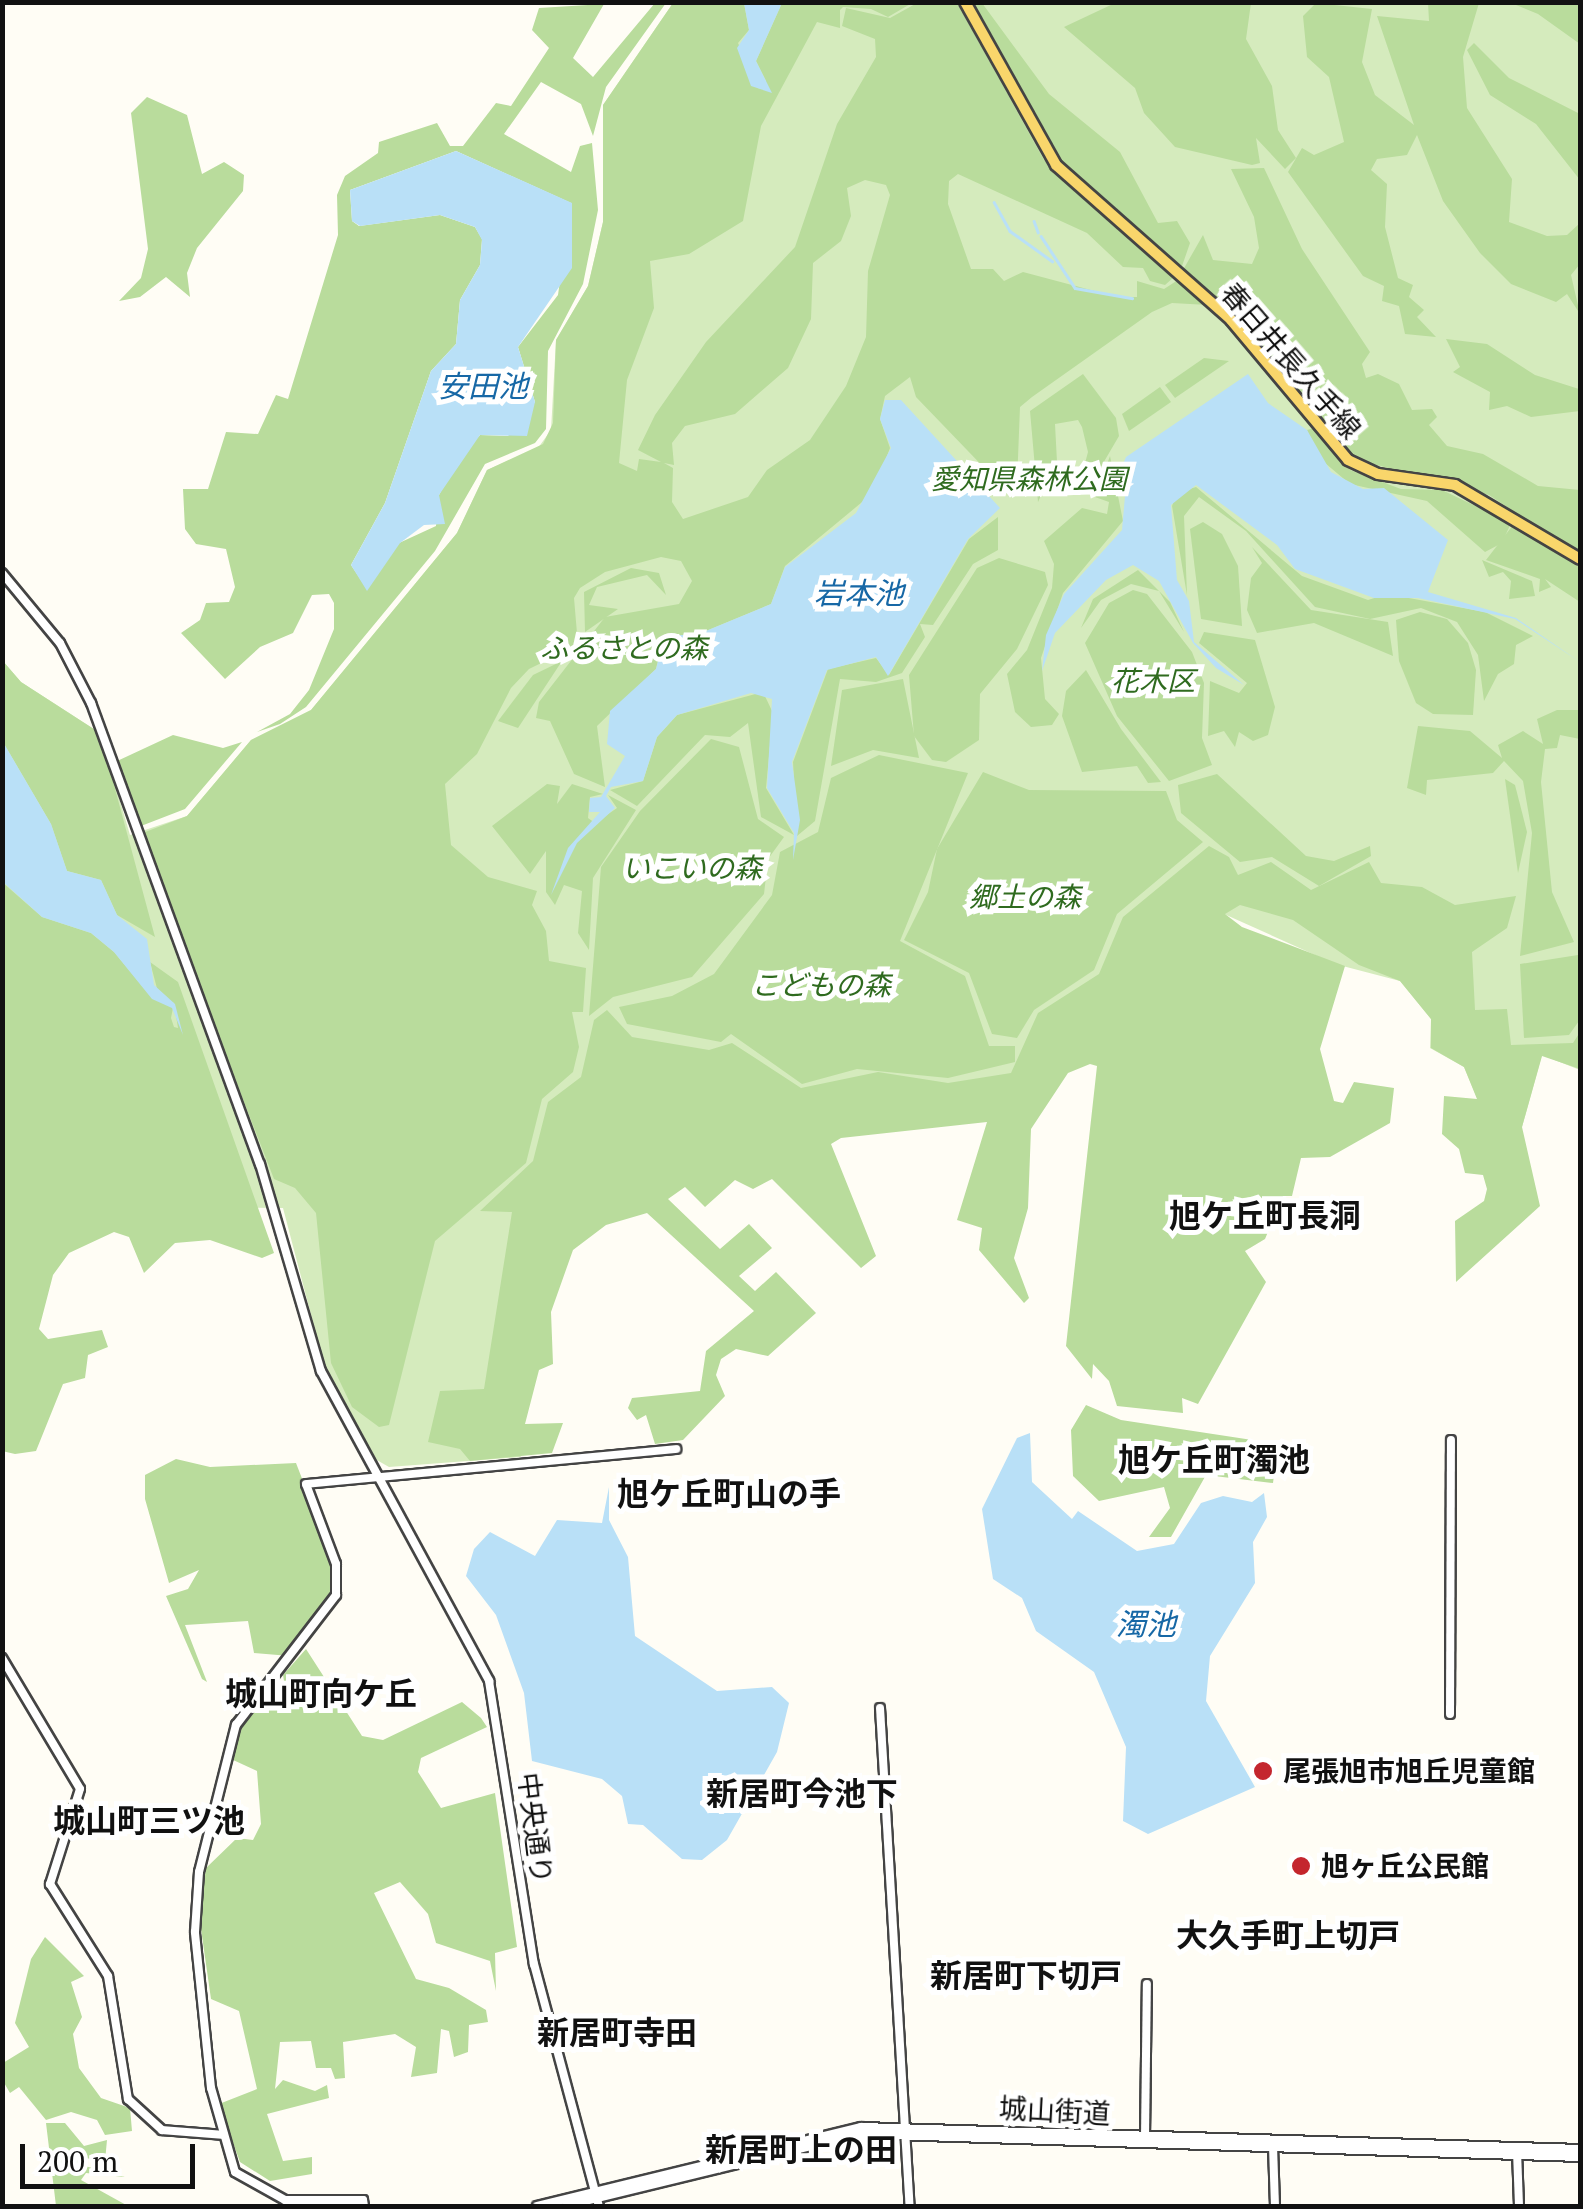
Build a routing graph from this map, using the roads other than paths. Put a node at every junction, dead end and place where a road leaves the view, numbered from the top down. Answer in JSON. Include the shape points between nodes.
{"nodes":[{"id":1,"x":965,"y":2,"type":"edge"},
{"id":2,"x":1580,"y":560,"type":"edge"},
{"id":3,"x":2,"y":573,"type":"edge"},
{"id":4,"x":1451,"y":1440,"type":"dead end"},
{"id":5,"x":676,"y":1448,"type":"dead end"},
{"id":6,"x":376,"y":1476,"type":"junction"},
{"id":7,"x":2,"y":1658,"type":"edge"},
{"id":8,"x":880,"y":1708,"type":"dead end"},
{"id":9,"x":1450,"y":1714,"type":"dead end"},
{"id":10,"x":1147,"y":1984,"type":"dead end"},
{"id":11,"x":907,"y":2131,"type":"junction"},
{"id":12,"x":224,"y":2136,"type":"junction"},
{"id":13,"x":1145,"y":2137,"type":"junction"},
{"id":14,"x":1273,"y":2144,"type":"junction"},
{"id":15,"x":1580,"y":2149,"type":"edge"},
{"id":16,"x":1517,"y":2151,"type":"junction"},
{"id":17,"x":1580,"y":2157,"type":"edge"},
{"id":18,"x":597,"y":2199,"type":"edge"},
{"id":19,"x":364,"y":2206,"type":"edge"},
{"id":20,"x":537,"y":2206,"type":"edge"},
{"id":21,"x":565,"y":2206,"type":"edge"},
{"id":22,"x":910,"y":2206,"type":"edge"},
{"id":23,"x":1275,"y":2206,"type":"edge"},
{"id":24,"x":1518,"y":2206,"type":"edge"}],
"edges":[{"from":1,"to":2,"type":"main road","name":"春日井長久手線","via":[[1056,164],[1231,320],[1348,460],[1378,474],[1455,485]]},
{"from":3,"to":6,"type":"street","name":"中央通り","via":[[58,640],[91,704],[260,1164],[322,1371]]},
{"from":4,"to":9,"type":"street"},
{"from":5,"to":6,"type":"street"},
{"from":6,"to":12,"type":"street","via":[[306,1484],[336,1564],[336,1595],[236,1725],[199,1872],[195,1932],[211,2088]]},
{"from":6,"to":18,"type":"street","name":"中央通り","via":[[492,1691],[527,1930]]},
{"from":7,"to":12,"type":"street","via":[[80,1789],[51,1887],[108,1976],[128,2099],[162,2130]]},
{"from":8,"to":11,"type":"street"},
{"from":10,"to":13,"type":"street"},
{"from":11,"to":13,"type":"street","name":"城山街道"},
{"from":11,"to":14,"type":"street","name":"城山街道"},
{"from":11,"to":18,"type":"street","name":"城山街道","via":[[843,2130]]},
{"from":11,"to":22,"type":"street"},
{"from":12,"to":19,"type":"street","via":[[235,2172],[286,2200],[363,2200]]},
{"from":13,"to":14,"type":"street","name":"城山街道"},
{"from":14,"to":16,"type":"street","name":"城山街道"},
{"from":14,"to":23,"type":"street"},
{"from":15,"to":16,"type":"street","name":"城山街道"},
{"from":16,"to":17,"type":"street","name":"城山街道"},
{"from":16,"to":24,"type":"street"},
{"from":18,"to":20,"type":"street","name":"城山街道"},
{"from":18,"to":21,"type":"street","name":"城山街道"}]}
